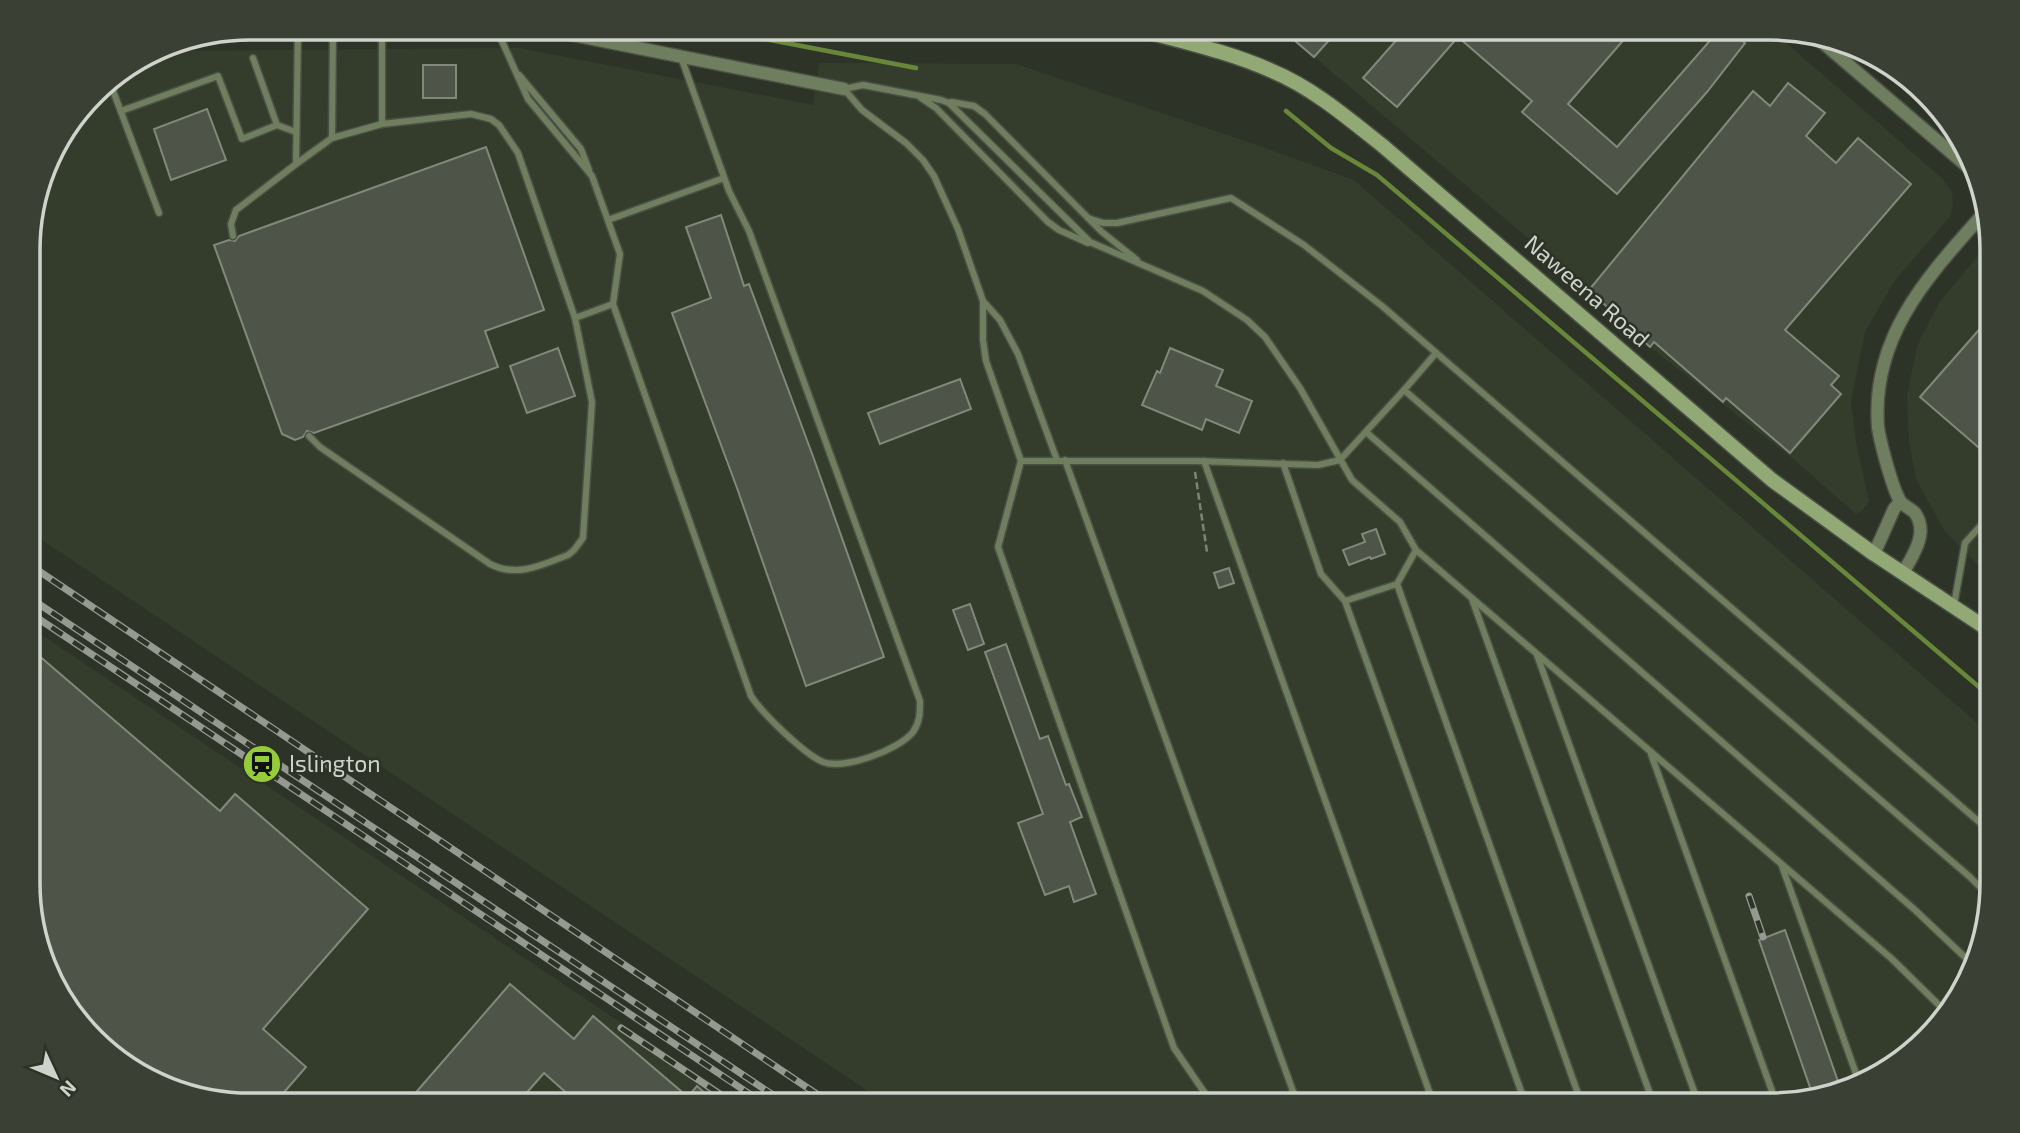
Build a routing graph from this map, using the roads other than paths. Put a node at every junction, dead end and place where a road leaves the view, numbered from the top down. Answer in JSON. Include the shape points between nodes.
{"nodes":[{"id":1,"x":298,"y":40,"type":"edge"},
{"id":2,"x":332,"y":40,"type":"edge"},
{"id":3,"x":382,"y":40,"type":"edge"},
{"id":4,"x":501,"y":40,"type":"edge"},
{"id":5,"x":601,"y":40,"type":"edge"},
{"id":6,"x":1175,"y":40,"type":"edge"},
{"id":7,"x":1830,"y":49,"type":"edge"},
{"id":8,"x":680,"y":55,"type":"junction"},
{"id":9,"x":253,"y":58,"type":"dead end"},
{"id":10,"x":514,"y":68,"type":"junction"},
{"id":11,"x":844,"y":89,"type":"junction"},
{"id":12,"x":113,"y":91,"type":"edge"},
{"id":13,"x":912,"y":94,"type":"junction"},
{"id":14,"x":941,"y":100,"type":"junction"},
{"id":15,"x":121,"y":111,"type":"junction"},
{"id":16,"x":382,"y":124,"type":"junction"},
{"id":17,"x":277,"y":125,"type":"junction"},
{"id":18,"x":296,"y":132,"type":"junction"},
{"id":19,"x":332,"y":138,"type":"junction"},
{"id":20,"x":1958,"y":159,"type":"edge"},
{"id":21,"x":296,"y":164,"type":"junction"},
{"id":22,"x":592,"y":176,"type":"junction"},
{"id":23,"x":724,"y":178,"type":"junction"},
{"id":24,"x":159,"y":213,"type":"dead end"},
{"id":25,"x":1088,"y":218,"type":"junction"},
{"id":26,"x":608,"y":220,"type":"junction"},
{"id":27,"x":1977,"y":220,"type":"edge"},
{"id":28,"x":233,"y":236,"type":"dead end"},
{"id":29,"x":1100,"y":248,"type":"junction"},
{"id":30,"x":1150,"y":269,"type":"junction"},
{"id":31,"x":983,"y":301,"type":"junction"},
{"id":32,"x":613,"y":304,"type":"junction"},
{"id":33,"x":575,"y":317,"type":"junction"},
{"id":34,"x":1436,"y":354,"type":"junction"},
{"id":35,"x":1404,"y":390,"type":"junction"},
{"id":36,"x":1366,"y":432,"type":"junction"},
{"id":37,"x":309,"y":436,"type":"dead end"},
{"id":38,"x":1057,"y":460,"type":"junction"},
{"id":39,"x":1065,"y":460,"type":"junction"},
{"id":40,"x":1340,"y":460,"type":"junction"},
{"id":41,"x":1021,"y":461,"type":"junction"},
{"id":42,"x":1200,"y":461,"type":"junction"},
{"id":43,"x":1283,"y":463,"type":"junction"},
{"id":44,"x":1900,"y":502,"type":"junction"},
{"id":45,"x":1979,"y":527,"type":"edge"},
{"id":46,"x":1416,"y":550,"type":"junction"},
{"id":47,"x":1874,"y":554,"type":"junction"},
{"id":48,"x":1903,"y":573,"type":"junction"},
{"id":49,"x":1397,"y":584,"type":"junction"},
{"id":50,"x":1472,"y":597,"type":"junction"},
{"id":51,"x":1345,"y":601,"type":"junction"},
{"id":52,"x":1954,"y":607,"type":"junction"},
{"id":53,"x":1979,"y":623,"type":"edge"},
{"id":54,"x":1537,"y":653,"type":"junction"},
{"id":55,"x":1650,"y":751,"type":"junction"},
{"id":56,"x":1979,"y":822,"type":"edge"},
{"id":57,"x":1782,"y":864,"type":"junction"},
{"id":58,"x":1979,"y":886,"type":"edge"},
{"id":59,"x":1966,"y":958,"type":"edge"},
{"id":60,"x":1939,"y":1005,"type":"edge"},
{"id":61,"x":1856,"y":1074,"type":"edge"},
{"id":62,"x":1204,"y":1092,"type":"edge"},
{"id":63,"x":1293,"y":1092,"type":"edge"},
{"id":64,"x":1429,"y":1092,"type":"edge"},
{"id":65,"x":1521,"y":1092,"type":"edge"},
{"id":66,"x":1577,"y":1092,"type":"edge"},
{"id":67,"x":1649,"y":1092,"type":"edge"},
{"id":68,"x":1694,"y":1092,"type":"edge"},
{"id":69,"x":1772,"y":1092,"type":"edge"}],
"edges":[{"from":1,"to":18,"type":"lane"},
{"from":2,"to":19,"type":"lane"},
{"from":3,"to":16,"type":"lane"},
{"from":4,"to":10,"type":"lane"},
{"from":5,"to":8,"type":"street"},
{"from":6,"to":47,"type":"street","name":"Naweena Road","via":[[1274,71],[1344,115],[1772,480]]},
{"from":7,"to":20,"type":"street"},
{"from":8,"to":11,"type":"street"},
{"from":8,"to":23,"type":"lane"},
{"from":9,"to":17,"type":"lane"},
{"from":10,"to":22,"type":"lane","via":[[573,139]]},
{"from":10,"to":22,"type":"lane","via":[[527,99]]},
{"from":11,"to":13,"type":"lane","via":[[863,85]]},
{"from":11,"to":31,"type":"lane","via":[[862,110],[906,143],[934,176]]},
{"from":12,"to":15,"type":"lane"},
{"from":13,"to":14,"type":"lane"},
{"from":13,"to":29,"type":"lane","via":[[930,103],[1059,230]]},
{"from":14,"to":25,"type":"lane","via":[[974,106],[985,114]]},
{"from":14,"to":29,"type":"lane","via":[[956,108],[1077,231]]},
{"from":15,"to":17,"type":"lane","via":[[218,76],[242,139]]},
{"from":15,"to":24,"type":"lane"},
{"from":16,"to":19,"type":"lane"},
{"from":16,"to":33,"type":"lane","via":[[471,114],[499,125],[518,153]]},
{"from":17,"to":18,"type":"lane"},
{"from":18,"to":21,"type":"lane"},
{"from":19,"to":21,"type":"lane"},
{"from":21,"to":28,"type":"lane","via":[[236,210]]},
{"from":22,"to":26,"type":"lane"},
{"from":23,"to":26,"type":"lane"},
{"from":23,"to":32,"type":"lane","via":[[749,231],[920,701],[920,718],[899,745],[833,765],[810,755],[757,705]]},
{"from":25,"to":30,"type":"lane"},
{"from":25,"to":34,"type":"lane","via":[[1117,223],[1231,198],[1349,279]]},
{"from":26,"to":32,"type":"lane","via":[[620,254]]},
{"from":27,"to":44,"type":"street","via":[[1927,277],[1901,318],[1883,360],[1878,430]]},
{"from":29,"to":30,"type":"lane"},
{"from":30,"to":40,"type":"lane","via":[[1203,291],[1265,337],[1300,387]]},
{"from":31,"to":38,"type":"lane","via":[[1018,354]]},
{"from":31,"to":41,"type":"lane","via":[[986,361]]},
{"from":32,"to":33,"type":"lane"},
{"from":33,"to":37,"type":"lane","via":[[592,402],[584,531],[580,544],[568,555],[524,570],[498,568]]},
{"from":34,"to":35,"type":"lane"},
{"from":34,"to":56,"type":"lane"},
{"from":35,"to":36,"type":"lane"},
{"from":35,"to":58,"type":"lane"},
{"from":36,"to":40,"type":"lane"},
{"from":36,"to":59,"type":"lane"},
{"from":38,"to":39,"type":"lane"},
{"from":38,"to":41,"type":"lane"},
{"from":39,"to":42,"type":"lane"},
{"from":39,"to":63,"type":"lane"},
{"from":40,"to":43,"type":"lane","via":[[1318,465]]},
{"from":40,"to":46,"type":"lane","via":[[1352,481],[1400,522]]},
{"from":41,"to":62,"type":"lane","via":[[998,547],[1174,1048]]},
{"from":42,"to":43,"type":"lane"},
{"from":42,"to":64,"type":"lane"},
{"from":43,"to":51,"type":"lane","via":[[1321,574]]},
{"from":44,"to":47,"type":"street"},
{"from":44,"to":48,"type":"street","via":[[1914,513],[1920,526],[1917,548]]},
{"from":45,"to":52,"type":"lane","via":[[1965,543]]},
{"from":46,"to":49,"type":"lane"},
{"from":46,"to":50,"type":"lane"},
{"from":47,"to":48,"type":"street","name":"Naweena Road"},
{"from":48,"to":52,"type":"street","name":"Naweena Road"},
{"from":49,"to":51,"type":"lane"},
{"from":49,"to":66,"type":"lane"},
{"from":50,"to":54,"type":"lane"},
{"from":50,"to":67,"type":"lane"},
{"from":51,"to":65,"type":"lane"},
{"from":52,"to":53,"type":"street","name":"Naweena Road"},
{"from":54,"to":55,"type":"lane"},
{"from":54,"to":68,"type":"lane"},
{"from":55,"to":57,"type":"lane"},
{"from":55,"to":69,"type":"lane"},
{"from":57,"to":60,"type":"lane"},
{"from":57,"to":61,"type":"lane"}]}
